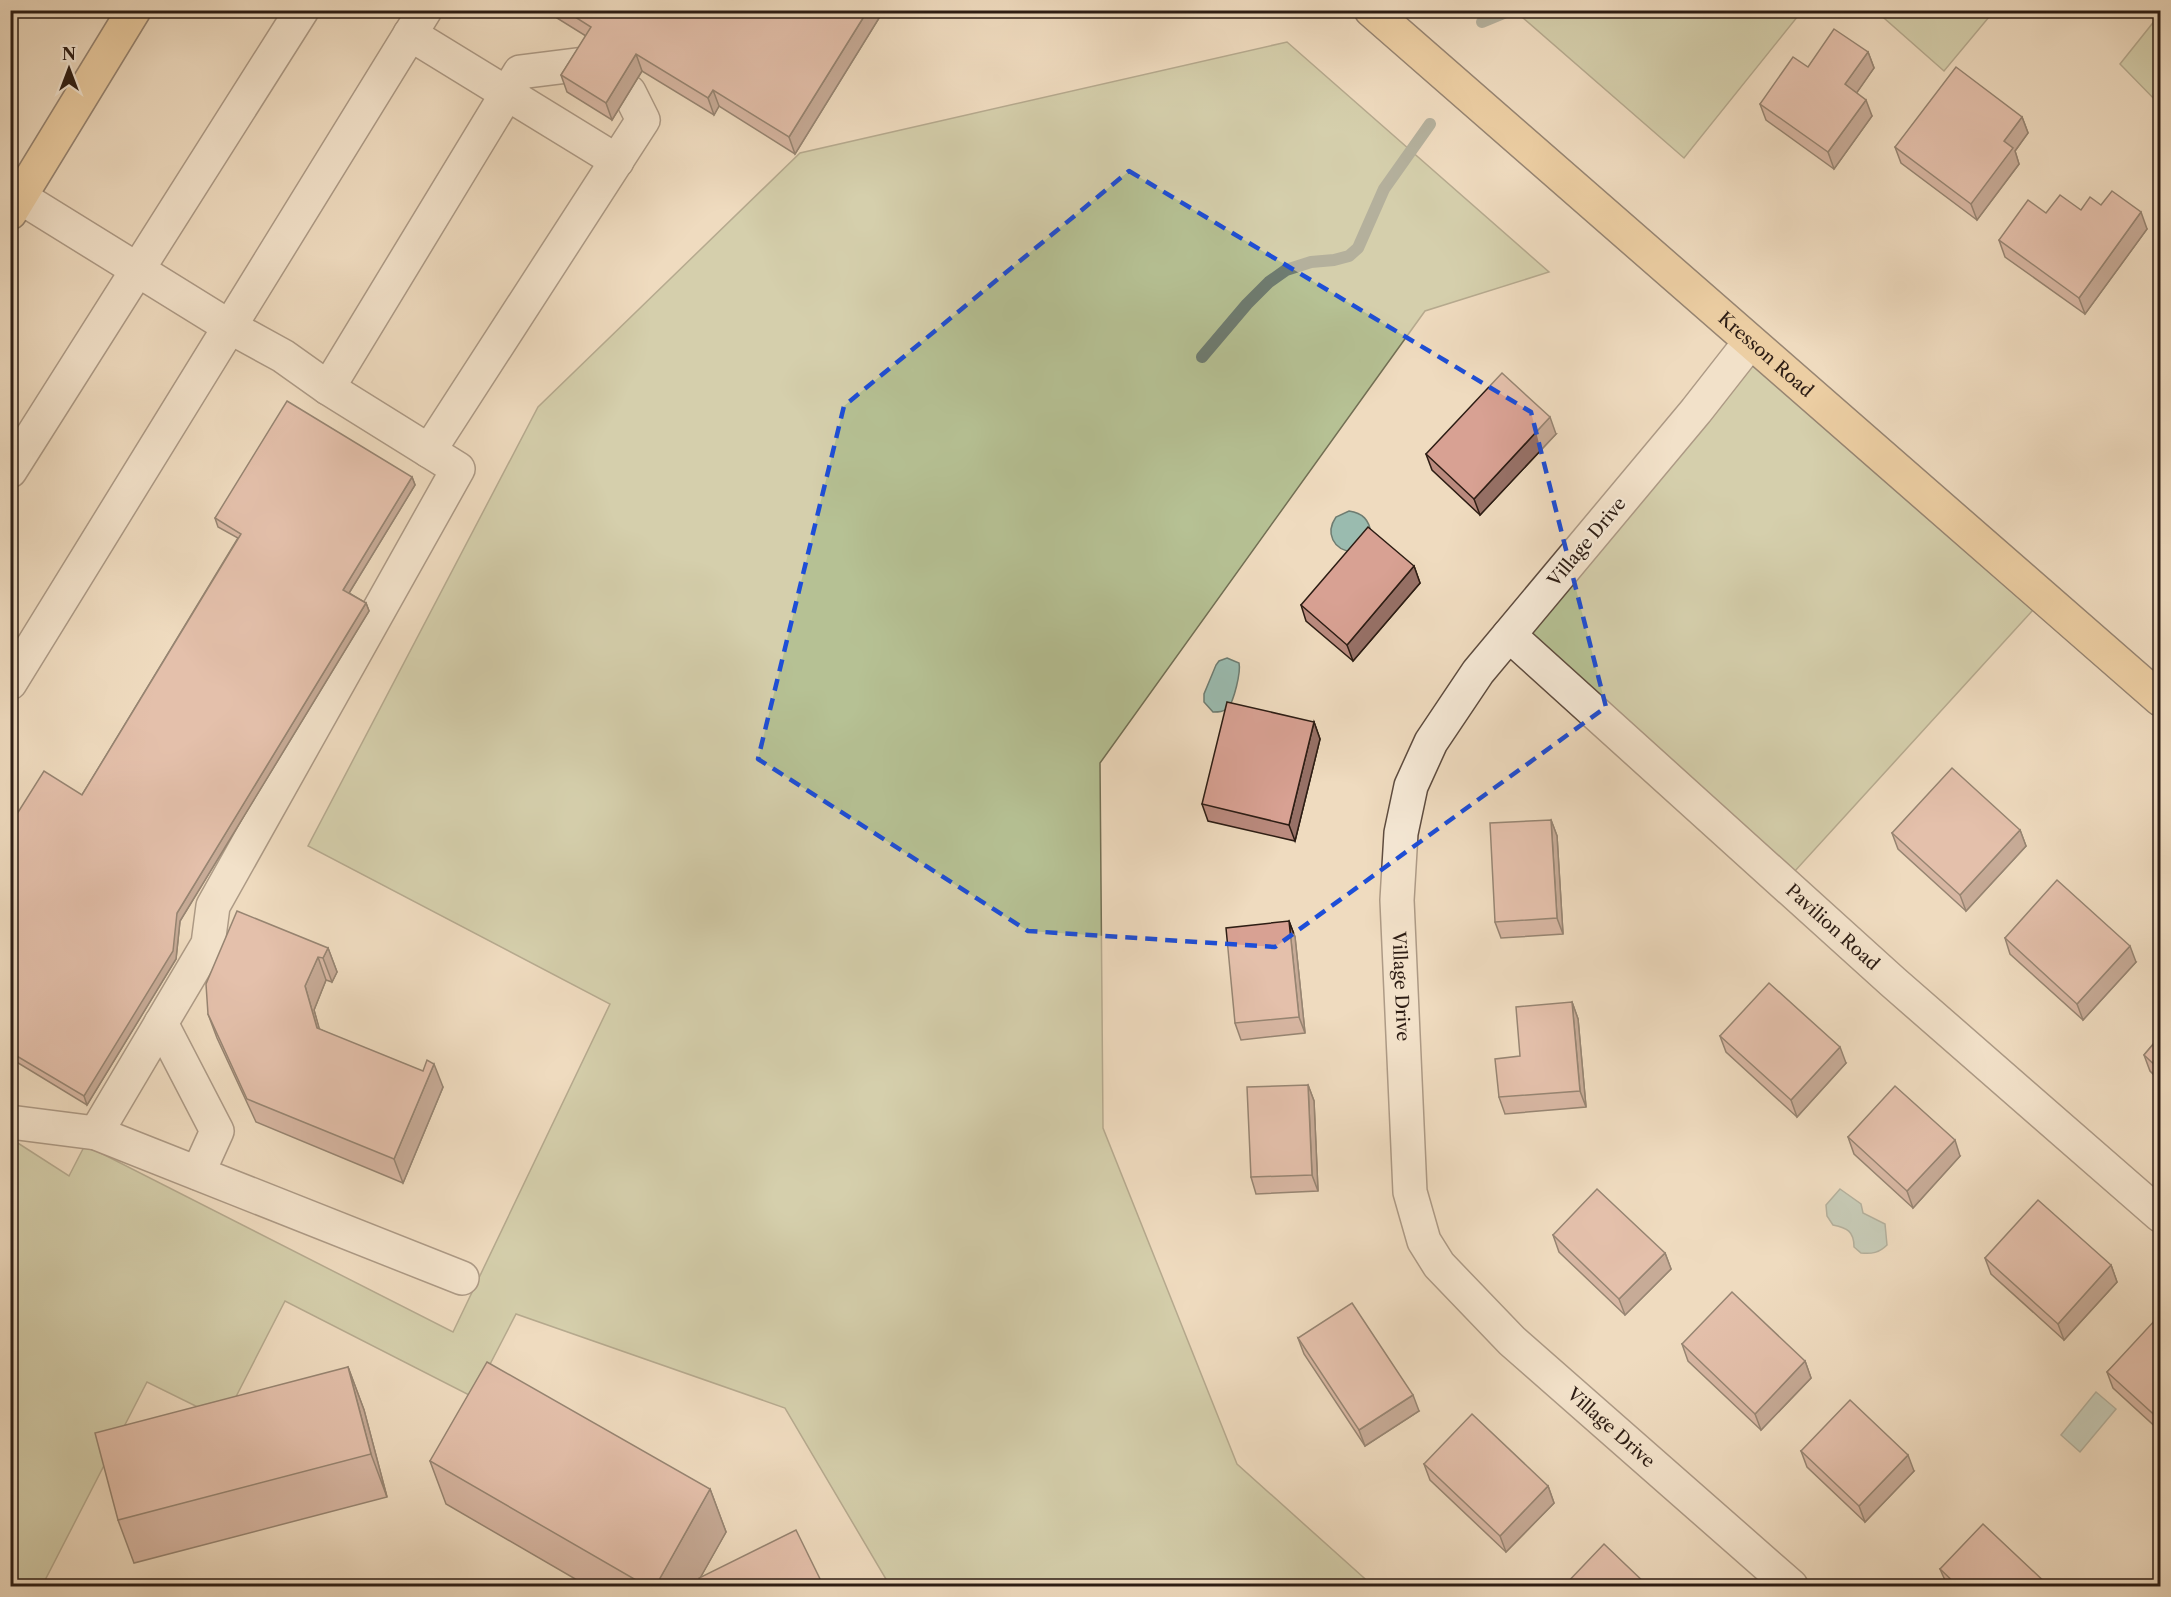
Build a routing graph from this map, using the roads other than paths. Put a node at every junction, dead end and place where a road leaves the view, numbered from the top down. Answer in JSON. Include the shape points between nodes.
{"nodes":[{"id":1,"x":134,"y":10,"type":"edge"},
{"id":2,"x":302,"y":10,"type":"edge"},
{"id":3,"x":1371,"y":10,"type":"edge"},
{"id":4,"x":418,"y":22,"type":"edge"},
{"id":5,"x":584,"y":64,"type":"edge"},
{"id":6,"x":629,"y":92,"type":"dead end"},
{"id":7,"x":506,"y":94,"type":"junction"},
{"id":8,"x":617,"y":161,"type":"junction"},
{"id":9,"x":15,"y":205,"type":"edge"},
{"id":10,"x":138,"y":270,"type":"junction"},
{"id":11,"x":230,"y":327,"type":"junction"},
{"id":12,"x":1750,"y":342,"type":"junction"},
{"id":13,"x":328,"y":388,"type":"junction"},
{"id":14,"x":429,"y":452,"type":"junction"},
{"id":15,"x":10,"y":471,"type":"edge"},
{"id":16,"x":1509,"y":635,"type":"junction"},
{"id":17,"x":10,"y":683,"type":"edge"},
{"id":18,"x":2160,"y":699,"type":"edge"},
{"id":19,"x":162,"y":1023,"type":"junction"},
{"id":20,"x":10,"y":1122,"type":"edge"},
{"id":21,"x":96,"y":1133,"type":"junction"},
{"id":22,"x":198,"y":1173,"type":"junction"},
{"id":23,"x":2160,"y":1215,"type":"edge"},
{"id":24,"x":462,"y":1278,"type":"dead end"},
{"id":25,"x":1791,"y":1587,"type":"edge"}],
"edges":[{"from":1,"to":9,"type":"main road"},
{"from":2,"to":10,"type":"street"},
{"from":3,"to":12,"type":"main road","name":"Kresson Road"},
{"from":4,"to":7,"type":"street"},
{"from":4,"to":11,"type":"street"},
{"from":5,"to":7,"type":"street","via":[[520,72]]},
{"from":6,"to":8,"type":"street","via":[[643,120]]},
{"from":7,"to":8,"type":"street"},
{"from":7,"to":13,"type":"street"},
{"from":8,"to":14,"type":"street"},
{"from":9,"to":10,"type":"street"},
{"from":10,"to":11,"type":"street"},
{"from":10,"to":15,"type":"street"},
{"from":11,"to":13,"type":"street","via":[[283,356]]},
{"from":11,"to":17,"type":"street"},
{"from":12,"to":16,"type":"street","name":"Village Drive"},
{"from":12,"to":18,"type":"main road","name":"Kresson Road"},
{"from":13,"to":14,"type":"street"},
{"from":14,"to":19,"type":"street","via":[[458,469],[213,906],[208,944]]},
{"from":16,"to":23,"type":"street","name":"Pavilion Road","via":[[1893,982]]},
{"from":16,"to":25,"type":"street","name":"Village Drive","via":[[1478,672],[1431,742],[1412,786],[1401,833],[1397,900],[1410,1192],[1421,1231],[1439,1265],[1512,1341]]},
{"from":19,"to":21,"type":"street"},
{"from":19,"to":22,"type":"street","via":[[217,1131]]},
{"from":20,"to":21,"type":"street"},
{"from":21,"to":22,"type":"street"},
{"from":22,"to":24,"type":"street"}]}
